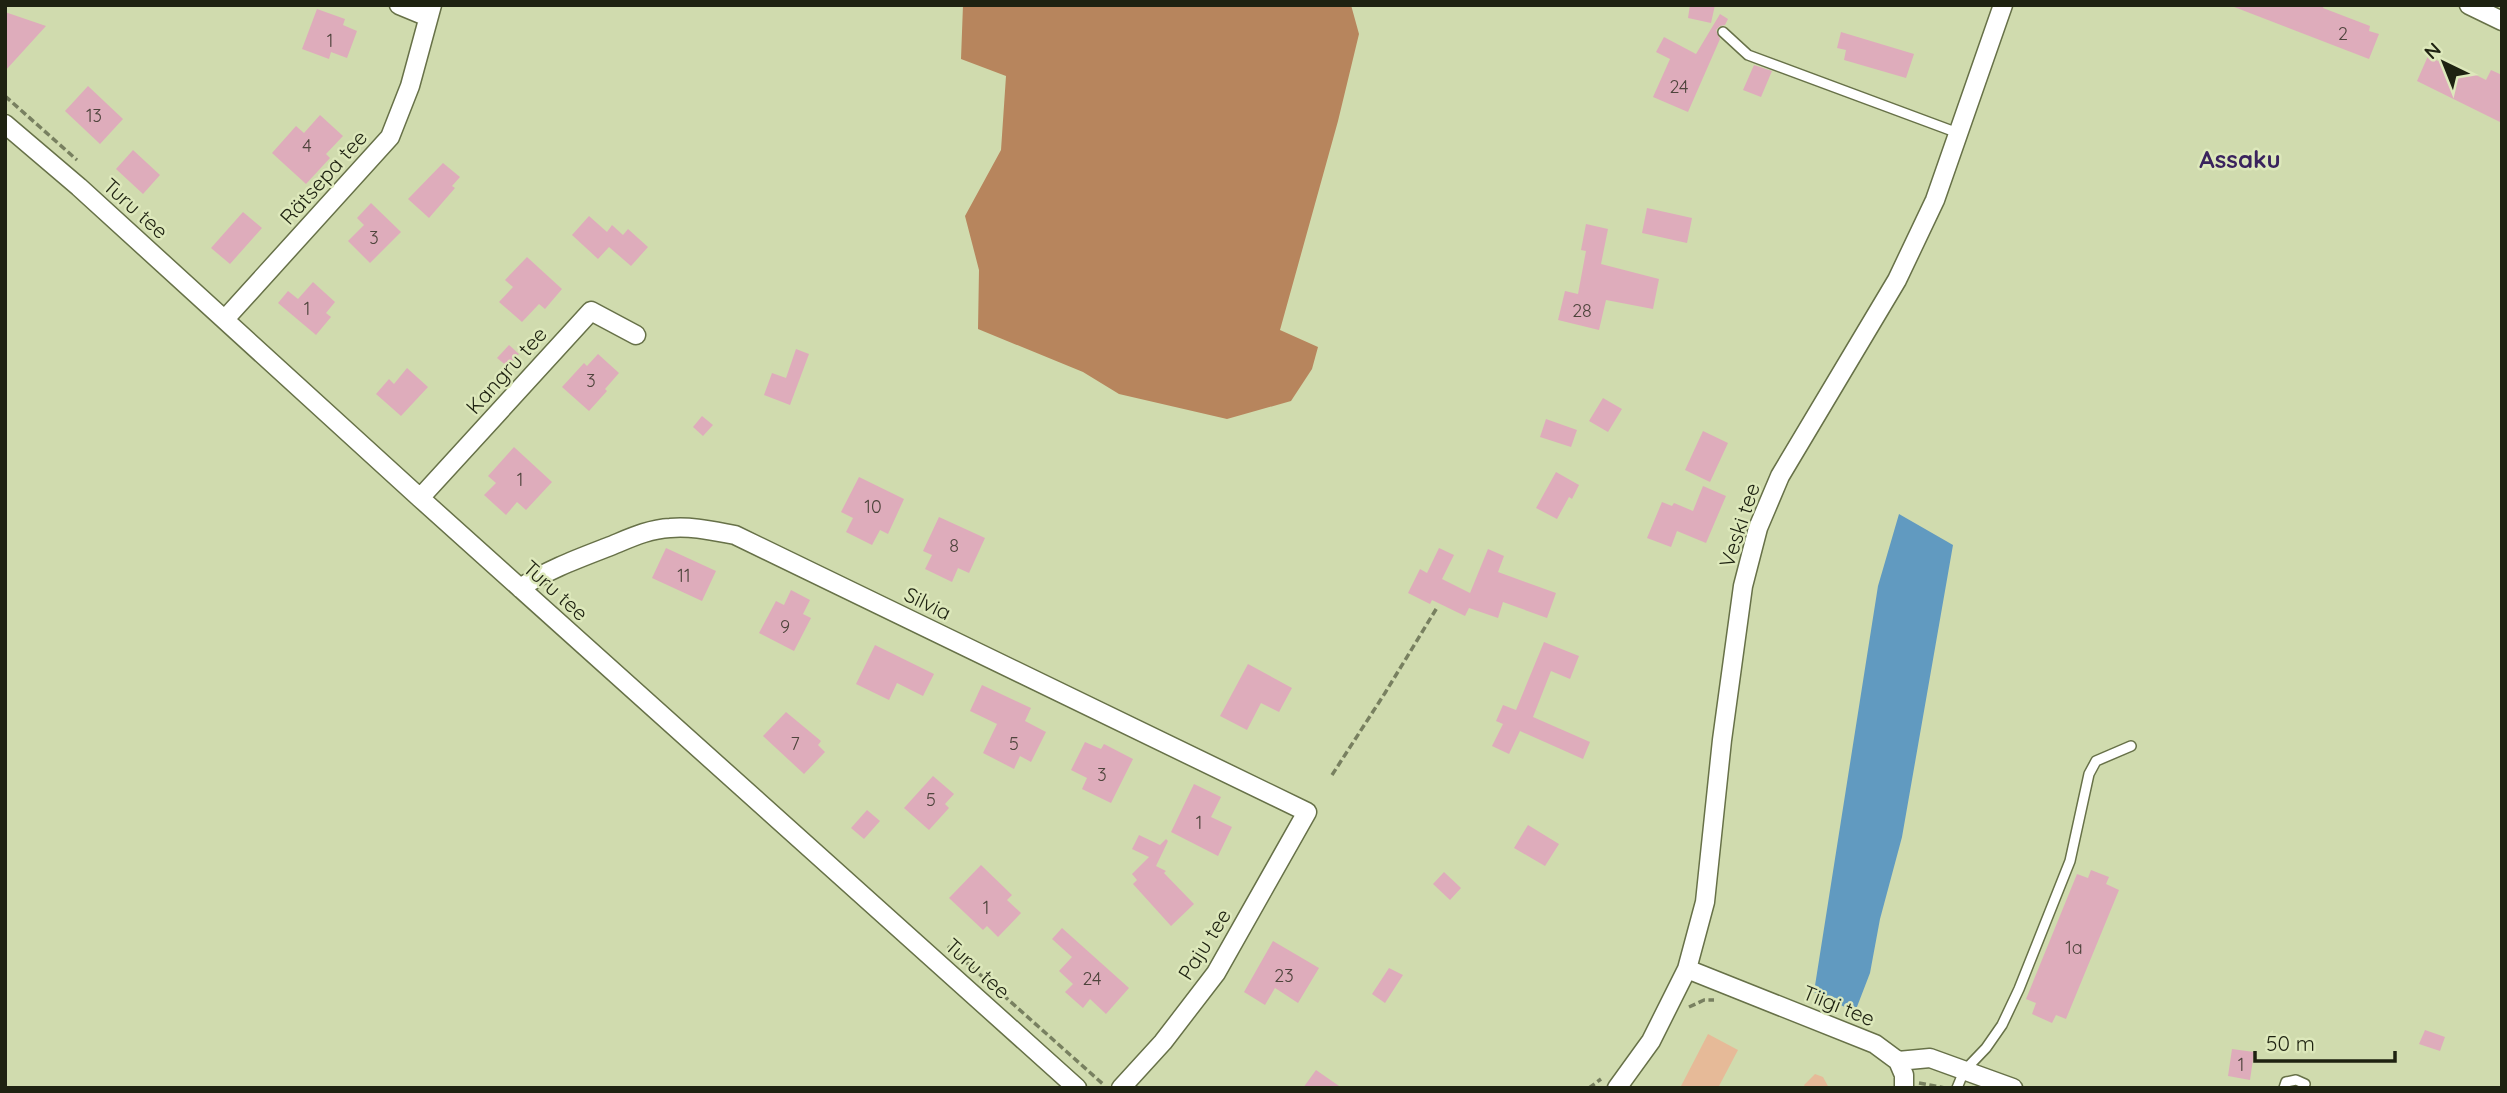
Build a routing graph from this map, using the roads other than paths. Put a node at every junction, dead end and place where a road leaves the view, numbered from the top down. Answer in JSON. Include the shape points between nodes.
{"nodes":[{"id":1,"x":399,"y":5,"type":"edge"},
{"id":2,"x":2003,"y":5,"type":"edge"},
{"id":3,"x":2469,"y":5,"type":"edge"},
{"id":4,"x":430,"y":11,"type":"edge"},
{"id":5,"x":2502,"y":21,"type":"edge"},
{"id":6,"x":1723,"y":32,"type":"dead end"},
{"id":7,"x":5,"y":124,"type":"edge"},
{"id":8,"x":1958,"y":134,"type":"junction"},
{"id":9,"x":225,"y":319,"type":"junction"},
{"id":10,"x":636,"y":334,"type":"dead end"},
{"id":11,"x":420,"y":498,"type":"junction"},
{"id":12,"x":520,"y":588,"type":"junction"},
{"id":13,"x":2131,"y":746,"type":"dead end"},
{"id":14,"x":1307,"y":812,"type":"joint"},
{"id":15,"x":1687,"y":969,"type":"junction"},
{"id":16,"x":1898,"y":1062,"type":"junction"},
{"id":17,"x":1964,"y":1071,"type":"junction"},
{"id":18,"x":2305,"y":1084,"type":"dead end"},
{"id":19,"x":1077,"y":1088,"type":"edge"},
{"id":20,"x":1121,"y":1088,"type":"edge"},
{"id":21,"x":1617,"y":1088,"type":"edge"},
{"id":22,"x":1904,"y":1088,"type":"edge"},
{"id":23,"x":1957,"y":1088,"type":"edge"},
{"id":24,"x":2013,"y":1088,"type":"edge"},
{"id":25,"x":2284,"y":1088,"type":"edge"}],
"edges":[{"from":1,"to":4,"type":"street"},
{"from":2,"to":8,"type":"street","name":"Veski tee"},
{"from":3,"to":5,"type":"street"},
{"from":4,"to":9,"type":"street","name":"Rätsepa tee","via":[[410,86],[390,137]]},
{"from":6,"to":8,"type":"lane","via":[[1748,55]]},
{"from":7,"to":9,"type":"street","name":"Turu tee"},
{"from":8,"to":15,"type":"street","name":"Veski tee","via":[[1935,200],[1897,280],[1780,476],[1758,528],[1743,586],[1705,902]]},
{"from":9,"to":11,"type":"street","name":"Turu tee"},
{"from":10,"to":11,"type":"street","name":"Kangru tee","via":[[591,311]]},
{"from":11,"to":12,"type":"street","name":"Turu tee"},
{"from":12,"to":14,"type":"street","name":"Silvia","via":[[566,563],[646,532],[694,528],[735,535]]},
{"from":12,"to":19,"type":"street","name":"Turu tee"},
{"from":13,"to":17,"type":"lane","via":[[2096,761],[2089,774],[2070,861],[2019,989],[2002,1025]]},
{"from":14,"to":20,"type":"street","name":"Paju tee","via":[[1216,974]]},
{"from":15,"to":16,"type":"street","name":"Tiigi tee","via":[[1875,1044]]},
{"from":15,"to":21,"type":"street","name":"Veski tee","via":[[1651,1041]]},
{"from":16,"to":17,"type":"street","via":[[1930,1058]]},
{"from":16,"to":22,"type":"street"},
{"from":17,"to":23,"type":"lane"},
{"from":17,"to":24,"type":"street"},
{"from":18,"to":25,"type":"lane","via":[[2296,1080],[2286,1082]]}]}
